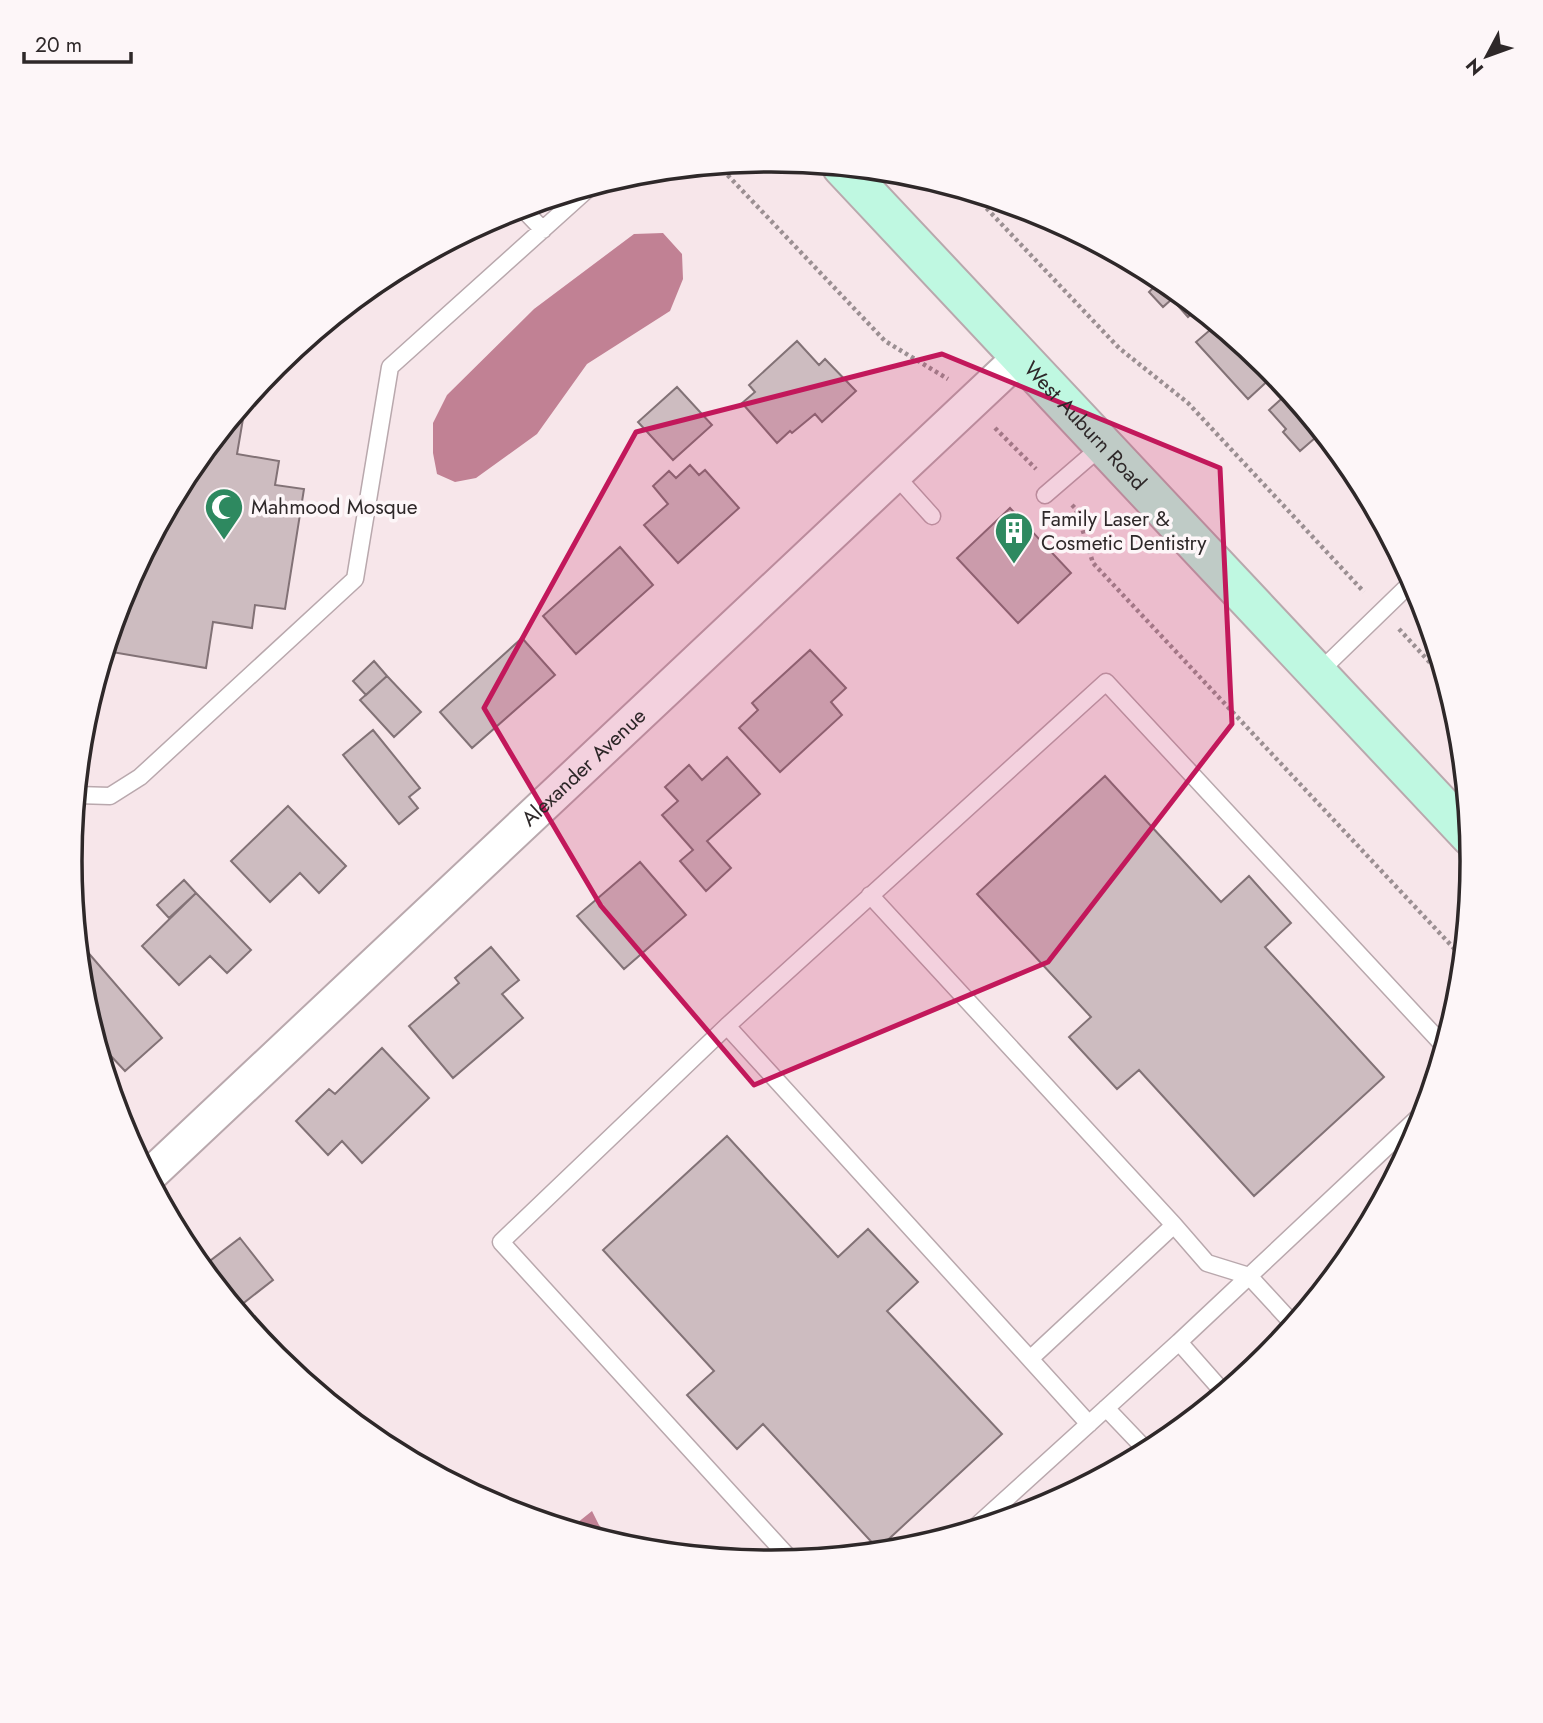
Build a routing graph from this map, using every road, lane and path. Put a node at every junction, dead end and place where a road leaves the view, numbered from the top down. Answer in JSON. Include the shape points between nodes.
{"nodes":[{"id":1,"x":727,"y":174,"type":"edge"},
{"id":2,"x":851,"y":177,"type":"edge"},
{"id":3,"x":574,"y":202,"type":"edge"},
{"id":4,"x":985,"y":207,"type":"edge"},
{"id":5,"x":530,"y":217,"type":"edge"},
{"id":6,"x":543,"y":230,"type":"junction"},
{"id":7,"x":1020,"y":357,"type":"junction"},
{"id":8,"x":951,"y":382,"type":"dead end"},
{"id":9,"x":989,"y":421,"type":"dead end"},
{"id":10,"x":1103,"y":445,"type":"junction"},
{"id":11,"x":896,"y":476,"type":"junction"},
{"id":12,"x":1050,"y":491,"type":"junction"},
{"id":13,"x":932,"y":516,"type":"dead end"},
{"id":14,"x":1404,"y":589,"type":"edge"},
{"id":15,"x":1382,"y":611,"type":"junction"},
{"id":16,"x":1431,"y":664,"type":"edge"},
{"id":17,"x":1317,"y":674,"type":"junction"},
{"id":18,"x":86,"y":796,"type":"edge"},
{"id":19,"x":1459,"y":825,"type":"edge"},
{"id":20,"x":870,"y":895,"type":"junction"},
{"id":21,"x":1455,"y":949,"type":"edge"},
{"id":22,"x":727,"y":1027,"type":"junction"},
{"id":23,"x":1438,"y":1038,"type":"edge"},
{"id":24,"x":1407,"y":1128,"type":"edge"},
{"id":25,"x":155,"y":1170,"type":"edge"},
{"id":26,"x":1174,"y":1225,"type":"junction"},
{"id":27,"x":1249,"y":1276,"type":"junction"},
{"id":28,"x":1288,"y":1318,"type":"edge"},
{"id":29,"x":1179,"y":1342,"type":"junction"},
{"id":30,"x":1030,"y":1359,"type":"junction"},
{"id":31,"x":1218,"y":1386,"type":"edge"},
{"id":32,"x":1106,"y":1408,"type":"junction"},
{"id":33,"x":1089,"y":1424,"type":"junction"},
{"id":34,"x":1140,"y":1444,"type":"edge"},
{"id":35,"x":988,"y":1516,"type":"edge"},
{"id":36,"x":782,"y":1551,"type":"edge"}],
"edges":[{"from":1,"to":8,"type":"path","via":[[885,341]]},
{"from":2,"to":7,"type":"main road","name":"West Auburn Road"},
{"from":3,"to":6,"type":"lane"},
{"from":4,"to":15,"type":"path","via":[[1119,348],[1188,403]]},
{"from":5,"to":6,"type":"lane"},
{"from":6,"to":18,"type":"lane","via":[[390,367],[355,579],[140,777],[110,796]]},
{"from":7,"to":10,"type":"main road","name":"West Auburn Road"},
{"from":7,"to":11,"type":"street","name":"Alexander Avenue"},
{"from":9,"to":12,"type":"path"},
{"from":10,"to":12,"type":"lane"},
{"from":10,"to":17,"type":"main road","name":"West Auburn Road"},
{"from":11,"to":13,"type":"lane"},
{"from":11,"to":25,"type":"street","name":"Alexander Avenue"},
{"from":12,"to":21,"type":"path","via":[[1076,509],[1093,564]]},
{"from":14,"to":15,"type":"lane"},
{"from":15,"to":16,"type":"path"},
{"from":15,"to":17,"type":"lane"},
{"from":17,"to":19,"type":"main road","name":"West Auburn Road"},
{"from":20,"to":22,"type":"lane"},
{"from":20,"to":23,"type":"lane","via":[[1106,682]]},
{"from":20,"to":26,"type":"lane"},
{"from":22,"to":30,"type":"lane"},
{"from":22,"to":36,"type":"lane","via":[[501,1241]]},
{"from":24,"to":27,"type":"lane"},
{"from":26,"to":27,"type":"lane","via":[[1207,1263]]},
{"from":26,"to":30,"type":"lane"},
{"from":27,"to":28,"type":"lane"},
{"from":27,"to":29,"type":"lane"},
{"from":29,"to":31,"type":"lane"},
{"from":29,"to":32,"type":"lane"},
{"from":30,"to":33,"type":"lane"},
{"from":32,"to":33,"type":"lane"},
{"from":32,"to":34,"type":"lane"},
{"from":33,"to":35,"type":"lane"}]}
